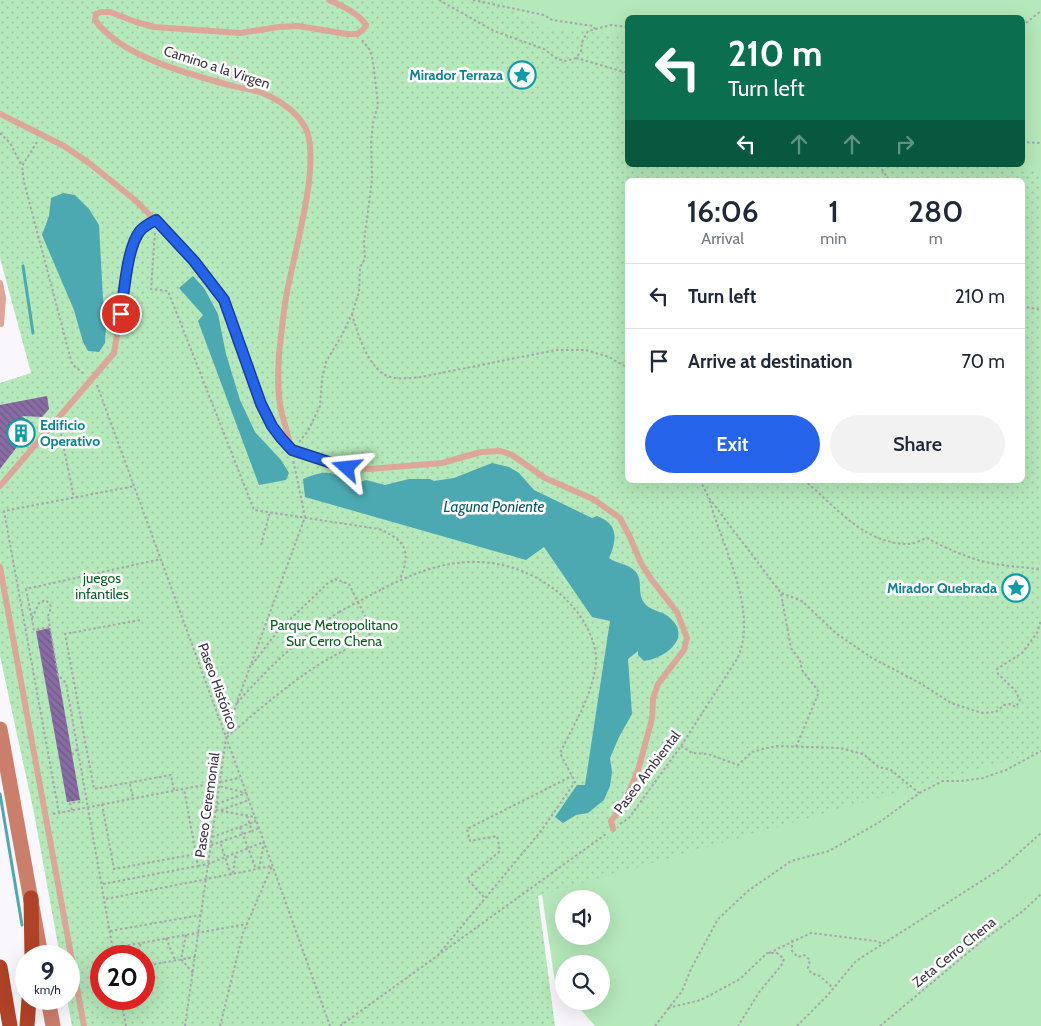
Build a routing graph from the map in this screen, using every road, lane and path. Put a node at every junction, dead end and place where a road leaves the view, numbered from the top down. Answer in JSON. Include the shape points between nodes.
{"nodes":[{"id":1,"x":329,"y":0,"type":"edge"},
{"id":2,"x":439,"y":0,"type":"edge"},
{"id":3,"x":474,"y":0,"type":"edge"},
{"id":4,"x":1041,"y":11,"type":"edge"},
{"id":5,"x":1025,"y":24,"type":"edge"},
{"id":6,"x":625,"y":26,"type":"edge"},
{"id":7,"x":595,"y":29,"type":"junction"},
{"id":8,"x":357,"y":34,"type":"junction"},
{"id":9,"x":576,"y":58,"type":"junction"},
{"id":10,"x":625,"y":72,"type":"edge"},
{"id":11,"x":0,"y":114,"type":"edge"},
{"id":12,"x":0,"y":134,"type":"edge"},
{"id":13,"x":41,"y":135,"type":"junction"},
{"id":14,"x":1025,"y":142,"type":"edge"},
{"id":15,"x":1041,"y":143,"type":"edge"},
{"id":16,"x":22,"y":166,"type":"junction"},
{"id":17,"x":880,"y":167,"type":"edge"},
{"id":18,"x":888,"y":178,"type":"edge"},
{"id":19,"x":156,"y":220,"type":"junction"},
{"id":20,"x":0,"y":283,"type":"edge"},
{"id":21,"x":1025,"y":307,"type":"edge"},
{"id":22,"x":1041,"y":310,"type":"edge"},
{"id":23,"x":352,"y":314,"type":"junction"},
{"id":24,"x":1,"y":324,"type":"edge"},
{"id":25,"x":625,"y":366,"type":"edge"},
{"id":26,"x":91,"y":380,"type":"junction"},
{"id":27,"x":58,"y":418,"type":"junction"},
{"id":28,"x":292,"y":450,"type":"junction"},
{"id":29,"x":702,"y":483,"type":"edge"},
{"id":30,"x":807,"y":483,"type":"edge"},
{"id":31,"x":0,"y":486,"type":"edge"},
{"id":32,"x":134,"y":486,"type":"junction"},
{"id":33,"x":74,"y":498,"type":"junction"},
{"id":34,"x":709,"y":498,"type":"junction"},
{"id":35,"x":270,"y":512,"type":"junction"},
{"id":36,"x":305,"y":517,"type":"junction"},
{"id":37,"x":261,"y":545,"type":"dead end"},
{"id":38,"x":161,"y":559,"type":"junction"},
{"id":39,"x":0,"y":567,"type":"edge"},
{"id":40,"x":1041,"y":570,"type":"edge"},
{"id":41,"x":399,"y":580,"type":"junction"},
{"id":42,"x":781,"y":593,"type":"junction"},
{"id":43,"x":32,"y":618,"type":"junction"},
{"id":44,"x":140,"y":620,"type":"dead end"},
{"id":45,"x":1041,"y":620,"type":"edge"},
{"id":46,"x":50,"y":628,"type":"junction"},
{"id":47,"x":249,"y":668,"type":"junction"},
{"id":48,"x":236,"y":705,"type":"junction"},
{"id":49,"x":0,"y":729,"type":"edge"},
{"id":50,"x":226,"y":738,"type":"junction"},
{"id":51,"x":680,"y":746,"type":"junction"},
{"id":52,"x":796,"y":747,"type":"junction"},
{"id":53,"x":78,"y":748,"type":"junction"},
{"id":54,"x":1041,"y":750,"type":"edge"},
{"id":55,"x":72,"y":755,"type":"dead end"},
{"id":56,"x":572,"y":776,"type":"junction"},
{"id":57,"x":241,"y":778,"type":"junction"},
{"id":58,"x":130,"y":783,"type":"junction"},
{"id":59,"x":220,"y":784,"type":"junction"},
{"id":60,"x":184,"y":789,"type":"junction"},
{"id":61,"x":174,"y":791,"type":"junction"},
{"id":62,"x":246,"y":793,"type":"junction"},
{"id":63,"x":919,"y":793,"type":"junction"},
{"id":64,"x":133,"y":798,"type":"junction"},
{"id":65,"x":232,"y":798,"type":"junction"},
{"id":66,"x":80,"y":800,"type":"dead end"},
{"id":67,"x":249,"y":800,"type":"junction"},
{"id":68,"x":102,"y":804,"type":"junction"},
{"id":69,"x":217,"y":804,"type":"junction"},
{"id":70,"x":234,"y":805,"type":"junction"},
{"id":71,"x":88,"y":807,"type":"junction"},
{"id":72,"x":72,"y":810,"type":"junction"},
{"id":73,"x":216,"y":810,"type":"junction"},
{"id":74,"x":220,"y":810,"type":"junction"},
{"id":75,"x":59,"y":812,"type":"junction"},
{"id":76,"x":46,"y":815,"type":"junction"},
{"id":77,"x":247,"y":816,"type":"junction"},
{"id":78,"x":255,"y":817,"type":"junction"},
{"id":79,"x":256,"y":821,"type":"junction"},
{"id":80,"x":250,"y":823,"type":"junction"},
{"id":81,"x":240,"y":827,"type":"junction"},
{"id":82,"x":259,"y":828,"type":"junction"},
{"id":83,"x":613,"y":829,"type":"junction"},
{"id":84,"x":252,"y":830,"type":"junction"},
{"id":85,"x":1041,"y":833,"type":"edge"},
{"id":86,"x":242,"y":834,"type":"junction"},
{"id":87,"x":212,"y":837,"type":"junction"},
{"id":88,"x":220,"y":842,"type":"junction"},
{"id":89,"x":264,"y":842,"type":"junction"},
{"id":90,"x":211,"y":845,"type":"junction"},
{"id":91,"x":248,"y":848,"type":"junction"},
{"id":92,"x":236,"y":853,"type":"junction"},
{"id":93,"x":196,"y":854,"type":"junction"},
{"id":94,"x":225,"y":858,"type":"junction"},
{"id":95,"x":208,"y":864,"type":"junction"},
{"id":96,"x":198,"y":866,"type":"junction"},
{"id":97,"x":272,"y":866,"type":"junction"},
{"id":98,"x":257,"y":869,"type":"junction"},
{"id":99,"x":232,"y":875,"type":"junction"},
{"id":100,"x":206,"y":880,"type":"junction"},
{"id":101,"x":102,"y":884,"type":"junction"},
{"id":102,"x":1041,"y":894,"type":"edge"},
{"id":103,"x":31,"y":898,"type":"junction"},
{"id":104,"x":485,"y":898,"type":"junction"},
{"id":105,"x":104,"y":900,"type":"junction"},
{"id":106,"x":201,"y":915,"type":"junction"},
{"id":107,"x":247,"y":924,"type":"junction"},
{"id":108,"x":110,"y":931,"type":"junction"},
{"id":109,"x":199,"y":933,"type":"junction"},
{"id":110,"x":186,"y":935,"type":"junction"},
{"id":111,"x":166,"y":938,"type":"junction"},
{"id":112,"x":792,"y":940,"type":"junction"},
{"id":113,"x":141,"y":943,"type":"joint"},
{"id":114,"x":882,"y":944,"type":"junction"},
{"id":115,"x":32,"y":945,"type":"edge"},
{"id":116,"x":39,"y":945,"type":"edge"},
{"id":117,"x":112,"y":945,"type":"edge"},
{"id":118,"x":128,"y":945,"type":"edge"},
{"id":119,"x":767,"y":953,"type":"junction"},
{"id":120,"x":195,"y":957,"type":"junction"},
{"id":121,"x":435,"y":958,"type":"junction"},
{"id":122,"x":181,"y":959,"type":"junction"},
{"id":123,"x":175,"y":960,"type":"junction"},
{"id":124,"x":155,"y":964,"type":"edge"},
{"id":125,"x":0,"y":967,"type":"edge"},
{"id":126,"x":193,"y":973,"type":"junction"},
{"id":127,"x":833,"y":988,"type":"junction"},
{"id":128,"x":667,"y":1008,"type":"junction"},
{"id":129,"x":28,"y":1010,"type":"edge"},
{"id":130,"x":50,"y":1010,"type":"edge"},
{"id":131,"x":124,"y":1010,"type":"edge"},
{"id":132,"x":10,"y":1026,"type":"edge"},
{"id":133,"x":27,"y":1026,"type":"edge"},
{"id":134,"x":52,"y":1026,"type":"edge"},
{"id":135,"x":84,"y":1026,"type":"edge"},
{"id":136,"x":126,"y":1026,"type":"edge"},
{"id":137,"x":185,"y":1026,"type":"edge"},
{"id":138,"x":220,"y":1026,"type":"edge"},
{"id":139,"x":330,"y":1026,"type":"edge"},
{"id":140,"x":340,"y":1026,"type":"edge"},
{"id":141,"x":655,"y":1026,"type":"edge"},
{"id":142,"x":738,"y":1026,"type":"edge"},
{"id":143,"x":797,"y":1026,"type":"edge"},
{"id":144,"x":880,"y":1026,"type":"edge"}],
"edges":[{"from":1,"to":8,"type":"lane","via":[[363,20],[364,30]]},
{"from":2,"to":9,"type":"path","via":[[494,31],[544,49],[556,59]]},
{"from":3,"to":7,"type":"path"},
{"from":4,"to":5,"type":"path"},
{"from":6,"to":7,"type":"path"},
{"from":7,"to":9,"type":"path","via":[[588,31]]},
{"from":8,"to":23,"type":"path","via":[[370,50],[378,105],[371,142],[372,180],[364,242],[365,260],[360,267],[359,292]]},
{"from":8,"to":28,"type":"lane","name":"Camino a la Virgen","via":[[298,26],[240,33],[154,27],[110,12],[96,14],[95,20],[125,47],[165,66],[262,93],[279,101],[304,124],[310,135],[308,187],[286,298],[279,356],[282,413]]},
{"from":9,"to":10,"type":"path"},
{"from":11,"to":13,"type":"lane"},
{"from":12,"to":16,"type":"path","via":[[10,143]]},
{"from":13,"to":16,"type":"path"},
{"from":13,"to":19,"type":"lane","via":[[89,163]]},
{"from":14,"to":15,"type":"path"},
{"from":16,"to":26,"type":"path","name":"Paseo Histórico","via":[[72,364]]},
{"from":17,"to":18,"type":"path"},
{"from":19,"to":26,"type":"lane","via":[[145,226],[134,241],[114,354]]},
{"from":19,"to":28,"type":"lane","via":[[224,300],[265,414]]},
{"from":19,"to":35,"type":"path","via":[[151,289],[168,291],[254,510]]},
{"from":20,"to":24,"type":"lane","via":[[3,298]]},
{"from":21,"to":22,"type":"path"},
{"from":23,"to":25,"type":"path","via":[[360,340],[374,364],[383,374],[400,378],[421,377],[556,350],[586,350]]},
{"from":23,"to":28,"type":"path","via":[[326,362],[320,406],[308,431]]},
{"from":26,"to":27,"type":"lane"},
{"from":26,"to":32,"type":"path","name":"Paseo Histórico","via":[[98,385]]},
{"from":27,"to":31,"type":"lane"},
{"from":27,"to":33,"type":"path"},
{"from":28,"to":36,"type":"path"},
{"from":28,"to":83,"type":"lane","via":[[347,468],[370,469],[442,463],[481,452],[501,451],[545,478],[593,499],[620,518],[651,580],[677,612],[687,638],[684,650],[658,684],[638,770],[624,804],[611,821]]},
{"from":29,"to":34,"type":"path"},
{"from":30,"to":40,"type":"path","via":[[853,524],[879,539],[910,544],[927,538],[967,556],[1000,565]]},
{"from":32,"to":33,"type":"path"},
{"from":32,"to":38,"type":"path","name":"Paseo Histórico"},
{"from":33,"to":75,"type":"path","via":[[4,511]]},
{"from":34,"to":42,"type":"path"},
{"from":34,"to":51,"type":"path","name":"Paseo Ambiental","via":[[714,521],[739,587],[744,624],[743,648]]},
{"from":35,"to":36,"type":"path"},
{"from":35,"to":37,"type":"path"},
{"from":36,"to":41,"type":"path","via":[[379,528],[392,534],[406,552],[406,564]]},
{"from":36,"to":47,"type":"path","name":"Paseo Ceremonial"},
{"from":38,"to":43,"type":"path","via":[[26,589]]},
{"from":38,"to":50,"type":"path","name":"Paseo Histórico"},
{"from":39,"to":76,"type":"lane"},
{"from":41,"to":48,"type":"path","bridge":true,"via":[[316,627],[266,670]]},
{"from":41,"to":56,"type":"path","via":[[432,568],[488,561],[520,570],[546,583],[562,594],[579,613],[592,638],[596,660],[591,690],[560,753]]},
{"from":42,"to":45,"type":"path","via":[[802,601],[837,634],[872,658],[951,703],[982,713],[996,712],[1004,705],[1016,707],[1020,700],[997,669],[1022,653],[1037,633]]},
{"from":42,"to":52,"type":"path","via":[[791,648],[800,660],[802,670],[819,692]]},
{"from":43,"to":46,"type":"path","via":[[34,630]]},
{"from":43,"to":46,"type":"path","via":[[39,603],[45,600],[51,608],[48,616]]},
{"from":44,"to":58,"type":"path","via":[[65,634],[94,789]]},
{"from":46,"to":53,"type":"path","via":[[58,675],[66,683]]},
{"from":47,"to":48,"type":"path","name":"Paseo Ceremonial"},
{"from":47,"to":50,"type":"path","via":[[277,632],[328,583],[335,579],[349,584],[371,633],[290,685]]},
{"from":48,"to":50,"type":"path","name":"Paseo Ceremonial"},
{"from":49,"to":103,"type":"main road"},
{"from":50,"to":57,"type":"path","name":"Paseo Histórico"},
{"from":50,"to":59,"type":"path","name":"Paseo Ceremonial"},
{"from":51,"to":52,"type":"path","via":[[692,753],[708,754],[738,765],[752,752]]},
{"from":51,"to":83,"type":"path","name":"Paseo Ambiental","via":[[629,818]]},
{"from":52,"to":63,"type":"path","via":[[840,748],[863,754],[891,770]]},
{"from":53,"to":55,"type":"path"},
{"from":53,"to":71,"type":"path"},
{"from":54,"to":63,"type":"path","via":[[1006,770],[983,778],[943,781]]},
{"from":56,"to":104,"type":"path","via":[[575,782],[541,830]]},
{"from":56,"to":104,"type":"path","via":[[467,829],[470,841],[498,836],[500,851],[467,879]]},
{"from":57,"to":59,"type":"path"},
{"from":57,"to":62,"type":"path","name":"Paseo Histórico"},
{"from":58,"to":61,"type":"path","via":[[171,775]]},
{"from":58,"to":64,"type":"path"},
{"from":59,"to":60,"type":"path"},
{"from":59,"to":62,"type":"path"},
{"from":59,"to":69,"type":"path","name":"Paseo Ceremonial"},
{"from":60,"to":61,"type":"path"},
{"from":60,"to":93,"type":"path"},
{"from":61,"to":64,"type":"path"},
{"from":62,"to":65,"type":"path"},
{"from":62,"to":67,"type":"path","name":"Paseo Histórico"},
{"from":63,"to":128,"type":"path","via":[[881,821],[829,850],[791,861],[748,891],[718,919],[682,991]]},
{"from":64,"to":68,"type":"path"},
{"from":65,"to":69,"type":"path"},
{"from":65,"to":70,"type":"path"},
{"from":66,"to":72,"type":"path","via":[[70,803]]},
{"from":67,"to":70,"type":"path"},
{"from":67,"to":78,"type":"path","name":"Paseo Histórico"},
{"from":68,"to":71,"type":"path"},
{"from":68,"to":93,"type":"path","via":[[114,869]]},
{"from":69,"to":73,"type":"path","name":"Paseo Ceremonial"},
{"from":70,"to":74,"type":"path"},
{"from":71,"to":72,"type":"path"},
{"from":71,"to":101,"type":"path"},
{"from":72,"to":75,"type":"path"},
{"from":73,"to":74,"type":"path"},
{"from":73,"to":87,"type":"path","name":"Paseo Ceremonial"},
{"from":74,"to":77,"type":"path"},
{"from":75,"to":76,"type":"path"},
{"from":76,"to":135,"type":"lane"},
{"from":77,"to":78,"type":"path"},
{"from":77,"to":80,"type":"path"},
{"from":78,"to":79,"type":"path","name":"Paseo Histórico"},
{"from":79,"to":80,"type":"path"},
{"from":79,"to":82,"type":"path","name":"Paseo Histórico"},
{"from":80,"to":81,"type":"path"},
{"from":80,"to":84,"type":"path"},
{"from":81,"to":86,"type":"path"},
{"from":81,"to":87,"type":"path"},
{"from":82,"to":84,"type":"path"},
{"from":82,"to":89,"type":"path","name":"Paseo Histórico"},
{"from":83,"to":121,"type":"path","name":"Paseo Ambiental"},
{"from":84,"to":86,"type":"path"},
{"from":85,"to":114,"type":"path","via":[[1002,868]]},
{"from":86,"to":88,"type":"path"},
{"from":86,"to":91,"type":"path"},
{"from":87,"to":90,"type":"path","name":"Paseo Ceremonial"},
{"from":88,"to":90,"type":"path"},
{"from":88,"to":94,"type":"path"},
{"from":89,"to":91,"type":"path"},
{"from":89,"to":97,"type":"path","name":"Paseo Histórico"},
{"from":89,"to":98,"type":"path"},
{"from":90,"to":95,"type":"path","name":"Paseo Ceremonial"},
{"from":91,"to":92,"type":"path"},
{"from":91,"to":98,"type":"path"},
{"from":92,"to":94,"type":"path"},
{"from":92,"to":99,"type":"path"},
{"from":93,"to":96,"type":"path"},
{"from":94,"to":95,"type":"path"},
{"from":94,"to":99,"type":"path"},
{"from":95,"to":96,"type":"path"},
{"from":95,"to":100,"type":"path","name":"Paseo Ceremonial"},
{"from":96,"to":101,"type":"path"},
{"from":97,"to":98,"type":"path"},
{"from":97,"to":107,"type":"path"},
{"from":97,"to":139,"type":"path","name":"Paseo Histórico"},
{"from":98,"to":99,"type":"path"},
{"from":99,"to":100,"type":"path"},
{"from":100,"to":105,"type":"path"},
{"from":100,"to":106,"type":"path","name":"Paseo Ceremonial"},
{"from":101,"to":105,"type":"path"},
{"from":102,"to":144,"type":"path","name":"Zeta Cerro Chena"},
{"from":103,"to":115,"type":"highway"},
{"from":103,"to":116,"type":"main road"},
{"from":104,"to":121,"type":"path"},
{"from":105,"to":108,"type":"path"},
{"from":106,"to":108,"type":"path"},
{"from":106,"to":109,"type":"path","name":"Paseo Ceremonial"},
{"from":107,"to":109,"type":"path"},
{"from":107,"to":138,"type":"path"},
{"from":108,"to":117,"type":"path"},
{"from":109,"to":110,"type":"path"},
{"from":109,"to":120,"type":"path","name":"Paseo Ceremonial"},
{"from":110,"to":111,"type":"path"},
{"from":110,"to":122,"type":"path"},
{"from":111,"to":113,"type":"path"},
{"from":111,"to":123,"type":"path"},
{"from":112,"to":114,"type":"path","via":[[811,932]]},
{"from":112,"to":119,"type":"path"},
{"from":112,"to":127,"type":"path","via":[[792,951],[810,960],[808,968],[811,973],[820,976]]},
{"from":113,"to":118,"type":"path"},
{"from":114,"to":127,"type":"path","via":[[856,961]]},
{"from":119,"to":128,"type":"path","via":[[740,979],[701,1000]]},
{"from":119,"to":142,"type":"path","via":[[778,953],[784,959]]},
{"from":120,"to":122,"type":"path"},
{"from":120,"to":126,"type":"path","name":"Paseo Ceremonial"},
{"from":121,"to":140,"type":"path","name":"Paseo Ambiental"},
{"from":122,"to":123,"type":"path"},
{"from":122,"to":126,"type":"path"},
{"from":123,"to":124,"type":"path"},
{"from":125,"to":132,"type":"highway"},
{"from":126,"to":137,"type":"path","name":"Paseo Ceremonial"},
{"from":127,"to":143,"type":"path"},
{"from":128,"to":141,"type":"path"},
{"from":129,"to":133,"type":"highway"},
{"from":130,"to":134,"type":"main road"},
{"from":131,"to":136,"type":"path"}]}
